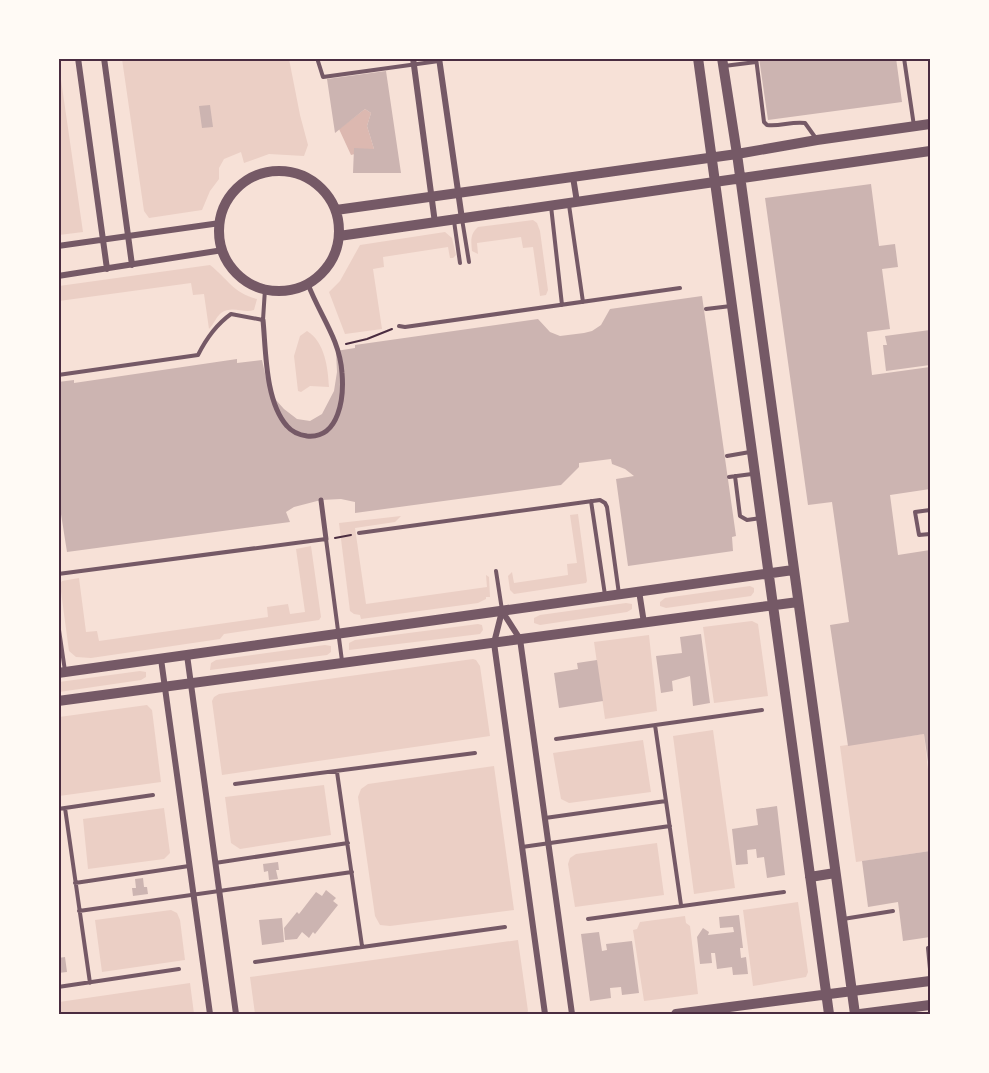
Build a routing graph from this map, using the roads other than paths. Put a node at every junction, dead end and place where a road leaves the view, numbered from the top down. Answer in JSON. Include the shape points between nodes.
{"nodes":[{"id":1,"x":78,"y":58,"type":"edge"},
{"id":2,"x":104,"y":58,"type":"edge"},
{"id":3,"x":317,"y":58,"type":"edge"},
{"id":4,"x":698,"y":58,"type":"edge"},
{"id":5,"x":904,"y":58,"type":"edge"},
{"id":6,"x":439,"y":59,"type":"edge"},
{"id":7,"x":756,"y":60,"type":"edge"},
{"id":8,"x":413,"y":62,"type":"edge"},
{"id":9,"x":723,"y":62,"type":"edge"},
{"id":10,"x":930,"y":124,"type":"edge"},
{"id":11,"x":914,"y":127,"type":"junction"},
{"id":12,"x":817,"y":140,"type":"junction"},
{"id":13,"x":930,"y":151,"type":"edge"},
{"id":14,"x":737,"y":154,"type":"junction"},
{"id":15,"x":712,"y":158,"type":"junction"},
{"id":16,"x":573,"y":177,"type":"junction"},
{"id":17,"x":740,"y":178,"type":"junction"},
{"id":18,"x":715,"y":182,"type":"junction"},
{"id":19,"x":457,"y":193,"type":"junction"},
{"id":20,"x":432,"y":196,"type":"junction"},
{"id":21,"x":573,"y":203,"type":"junction"},
{"id":22,"x":551,"y":206,"type":"junction"},
{"id":23,"x":336,"y":210,"type":"junction"},
{"id":24,"x":458,"y":219,"type":"junction"},
{"id":25,"x":220,"y":223,"type":"junction"},
{"id":26,"x":435,"y":223,"type":"junction"},
{"id":27,"x":129,"y":236,"type":"junction"},
{"id":28,"x":339,"y":236,"type":"junction"},
{"id":29,"x":103,"y":240,"type":"junction"},
{"id":30,"x":58,"y":246,"type":"edge"},
{"id":31,"x":223,"y":250,"type":"junction"},
{"id":32,"x":469,"y":262,"type":"dead end"},
{"id":33,"x":460,"y":263,"type":"dead end"},
{"id":34,"x":132,"y":265,"type":"junction"},
{"id":35,"x":107,"y":269,"type":"junction"},
{"id":36,"x":58,"y":276,"type":"edge"},
{"id":37,"x":308,"y":284,"type":"junction"},
{"id":38,"x":680,"y":288,"type":"dead end"},
{"id":39,"x":265,"y":289,"type":"junction"},
{"id":40,"x":583,"y":302,"type":"junction"},
{"id":41,"x":562,"y":305,"type":"junction"},
{"id":42,"x":731,"y":306,"type":"junction"},
{"id":43,"x":706,"y":309,"type":"dead end"},
{"id":44,"x":263,"y":320,"type":"junction"},
{"id":45,"x":399,"y":326,"type":"road end"},
{"id":46,"x":58,"y":375,"type":"edge"},
{"id":47,"x":752,"y":452,"type":"junction"},
{"id":48,"x":727,"y":456,"type":"dead end"},
{"id":49,"x":754,"y":473,"type":"junction"},
{"id":50,"x":321,"y":500,"type":"dead end"},
{"id":51,"x":591,"y":501,"type":"junction"},
{"id":52,"x":930,"y":510,"type":"edge"},
{"id":53,"x":761,"y":518,"type":"junction"},
{"id":54,"x":359,"y":533,"type":"road end"},
{"id":55,"x":930,"y":534,"type":"edge"},
{"id":56,"x":326,"y":539,"type":"junction"},
{"id":57,"x":793,"y":570,"type":"junction"},
{"id":58,"x":496,"y":571,"type":"dead end"},
{"id":59,"x":768,"y":573,"type":"junction"},
{"id":60,"x":58,"y":574,"type":"edge"},
{"id":61,"x":639,"y":591,"type":"junction"},
{"id":62,"x":619,"y":595,"type":"junction"},
{"id":63,"x":605,"y":597,"type":"junction"},
{"id":64,"x":798,"y":602,"type":"junction"},
{"id":65,"x":773,"y":605,"type":"junction"},
{"id":66,"x":502,"y":611,"type":"junction"},
{"id":67,"x":58,"y":623,"type":"edge"},
{"id":68,"x":644,"y":623,"type":"junction"},
{"id":69,"x":339,"y":634,"type":"junction"},
{"id":70,"x":520,"y":639,"type":"junction"},
{"id":71,"x":494,"y":643,"type":"junction"},
{"id":72,"x":187,"y":655,"type":"junction"},
{"id":73,"x":161,"y":658,"type":"junction"},
{"id":74,"x":342,"y":663,"type":"junction"},
{"id":75,"x":62,"y":672,"type":"edge"},
{"id":76,"x":190,"y":684,"type":"junction"},
{"id":77,"x":165,"y":687,"type":"junction"},
{"id":78,"x":58,"y":701,"type":"edge"},
{"id":79,"x":762,"y":710,"type":"dead end"},
{"id":80,"x":656,"y":725,"type":"junction"},
{"id":81,"x":556,"y":739,"type":"dead end"},
{"id":82,"x":475,"y":753,"type":"dead end"},
{"id":83,"x":337,"y":772,"type":"junction"},
{"id":84,"x":235,"y":784,"type":"dead end"},
{"id":85,"x":153,"y":795,"type":"dead end"},
{"id":86,"x":666,"y":801,"type":"junction"},
{"id":87,"x":65,"y":808,"type":"junction"},
{"id":88,"x":58,"y":809,"type":"edge"},
{"id":89,"x":545,"y":818,"type":"junction"},
{"id":90,"x":670,"y":826,"type":"junction"},
{"id":91,"x":348,"y":843,"type":"junction"},
{"id":92,"x":548,"y":843,"type":"junction"},
{"id":93,"x":522,"y":847,"type":"junction"},
{"id":94,"x":216,"y":863,"type":"junction"},
{"id":95,"x":190,"y":866,"type":"junction"},
{"id":96,"x":352,"y":872,"type":"junction"},
{"id":97,"x":836,"y":873,"type":"junction"},
{"id":98,"x":810,"y":877,"type":"junction"},
{"id":99,"x":75,"y":883,"type":"junction"},
{"id":100,"x":219,"y":891,"type":"junction"},
{"id":101,"x":784,"y":892,"type":"dead end"},
{"id":102,"x":194,"y":895,"type":"junction"},
{"id":103,"x":681,"y":905,"type":"junction"},
{"id":104,"x":79,"y":911,"type":"junction"},
{"id":105,"x":893,"y":912,"type":"dead end"},
{"id":106,"x":588,"y":919,"type":"dead end"},
{"id":107,"x":842,"y":919,"type":"junction"},
{"id":108,"x":505,"y":927,"type":"dead end"},
{"id":109,"x":362,"y":947,"type":"junction"},
{"id":110,"x":928,"y":948,"type":"dead end"},
{"id":111,"x":255,"y":962,"type":"dead end"},
{"id":112,"x":179,"y":969,"type":"dead end"},
{"id":113,"x":930,"y":969,"type":"edge"},
{"id":114,"x":930,"y":981,"type":"edge"},
{"id":115,"x":90,"y":983,"type":"junction"},
{"id":116,"x":58,"y":987,"type":"edge"},
{"id":117,"x":852,"y":992,"type":"junction"},
{"id":118,"x":827,"y":995,"type":"junction"},
{"id":119,"x":930,"y":1005,"type":"edge"},
{"id":120,"x":210,"y":1014,"type":"edge"},
{"id":121,"x":236,"y":1014,"type":"edge"},
{"id":122,"x":545,"y":1014,"type":"edge"},
{"id":123,"x":572,"y":1014,"type":"edge"},
{"id":124,"x":676,"y":1014,"type":"edge"},
{"id":125,"x":829,"y":1014,"type":"edge"},
{"id":126,"x":855,"y":1014,"type":"edge"},
{"id":127,"x":860,"y":1014,"type":"edge"}],
"edges":[{"from":1,"to":29,"type":"street"},
{"from":2,"to":27,"type":"street"},
{"from":3,"to":8,"type":"lane","via":[[322,77]]},
{"from":4,"to":15,"type":"street"},
{"from":5,"to":11,"type":"lane"},
{"from":6,"to":8,"type":"lane"},
{"from":6,"to":19,"type":"street"},
{"from":7,"to":9,"type":"lane"},
{"from":7,"to":12,"type":"lane","via":[[764,122],[773,126],[805,123]]},
{"from":8,"to":20,"type":"street"},
{"from":9,"to":14,"type":"street"},
{"from":10,"to":11,"type":"street"},
{"from":11,"to":12,"type":"street"},
{"from":12,"to":14,"type":"street"},
{"from":13,"to":17,"type":"street"},
{"from":14,"to":15,"type":"street"},
{"from":14,"to":17,"type":"street"},
{"from":15,"to":16,"type":"street"},
{"from":15,"to":18,"type":"street"},
{"from":16,"to":19,"type":"street"},
{"from":16,"to":21,"type":"street"},
{"from":17,"to":18,"type":"street"},
{"from":17,"to":57,"type":"street"},
{"from":18,"to":21,"type":"street"},
{"from":18,"to":42,"type":"street"},
{"from":19,"to":20,"type":"street"},
{"from":19,"to":24,"type":"street"},
{"from":20,"to":23,"type":"street"},
{"from":20,"to":26,"type":"street"},
{"from":21,"to":22,"type":"street"},
{"from":21,"to":40,"type":"lane"},
{"from":22,"to":24,"type":"street"},
{"from":22,"to":41,"type":"lane"},
{"from":23,"to":25,"type":"street","via":[[326,193],[311,180],[293,172],[273,171],[254,176],[238,188],[226,204]]},
{"from":23,"to":28,"type":"street"},
{"from":24,"to":26,"type":"street"},
{"from":24,"to":32,"type":"lane"},
{"from":24,"to":33,"type":"lane"},
{"from":25,"to":27,"type":"street"},
{"from":25,"to":31,"type":"street"},
{"from":26,"to":28,"type":"street"},
{"from":27,"to":29,"type":"street"},
{"from":27,"to":34,"type":"street"},
{"from":28,"to":37,"type":"street","via":[[334,254]]},
{"from":29,"to":30,"type":"street"},
{"from":29,"to":35,"type":"street"},
{"from":31,"to":34,"type":"street"},
{"from":31,"to":39,"type":"street","via":[[232,268]]},
{"from":34,"to":35,"type":"street"},
{"from":35,"to":36,"type":"street"},
{"from":37,"to":39,"type":"street","via":[[287,290]]},
{"from":37,"to":44,"type":"street","via":[[338,346],[342,372],[338,417],[326,431],[300,435],[288,428],[280,415],[267,369]]},
{"from":38,"to":40,"type":"lane"},
{"from":39,"to":44,"type":"lane"},
{"from":40,"to":41,"type":"lane"},
{"from":41,"to":45,"type":"lane"},
{"from":42,"to":43,"type":"lane"},
{"from":42,"to":47,"type":"street"},
{"from":44,"to":46,"type":"lane","via":[[231,314],[204,342],[198,355]]},
{"from":47,"to":48,"type":"lane"},
{"from":47,"to":49,"type":"street"},
{"from":49,"to":53,"type":"street"},
{"from":49,"to":53,"type":"lane","via":[[732,477],[740,516],[747,520]]},
{"from":50,"to":56,"type":"street"},
{"from":51,"to":54,"type":"lane"},
{"from":51,"to":62,"type":"lane","via":[[600,500],[607,507]]},
{"from":51,"to":63,"type":"lane"},
{"from":52,"to":55,"type":"lane","via":[[915,512],[919,535]]},
{"from":53,"to":59,"type":"street"},
{"from":56,"to":60,"type":"lane"},
{"from":56,"to":69,"type":"lane"},
{"from":57,"to":59,"type":"street"},
{"from":57,"to":64,"type":"street"},
{"from":58,"to":66,"type":"lane"},
{"from":59,"to":61,"type":"street"},
{"from":59,"to":65,"type":"street"},
{"from":61,"to":62,"type":"street"},
{"from":61,"to":68,"type":"street"},
{"from":62,"to":63,"type":"street"},
{"from":63,"to":66,"type":"street"},
{"from":64,"to":65,"type":"street"},
{"from":64,"to":97,"type":"street"},
{"from":65,"to":68,"type":"street"},
{"from":65,"to":98,"type":"street"},
{"from":66,"to":69,"type":"street"},
{"from":66,"to":70,"type":"street"},
{"from":66,"to":71,"type":"street"},
{"from":67,"to":75,"type":"lane"},
{"from":68,"to":70,"type":"street"},
{"from":69,"to":72,"type":"street"},
{"from":69,"to":74,"type":"lane"},
{"from":70,"to":71,"type":"street"},
{"from":70,"to":89,"type":"street"},
{"from":71,"to":74,"type":"street"},
{"from":71,"to":93,"type":"street"},
{"from":72,"to":73,"type":"street"},
{"from":72,"to":76,"type":"street"},
{"from":73,"to":75,"type":"street"},
{"from":73,"to":77,"type":"street"},
{"from":74,"to":76,"type":"street"},
{"from":76,"to":77,"type":"street"},
{"from":76,"to":94,"type":"street"},
{"from":77,"to":78,"type":"street"},
{"from":77,"to":95,"type":"street"},
{"from":79,"to":80,"type":"lane"},
{"from":80,"to":81,"type":"lane"},
{"from":80,"to":86,"type":"lane"},
{"from":82,"to":83,"type":"lane"},
{"from":83,"to":84,"type":"lane"},
{"from":83,"to":91,"type":"lane"},
{"from":85,"to":87,"type":"lane"},
{"from":86,"to":89,"type":"lane"},
{"from":86,"to":90,"type":"lane"},
{"from":87,"to":88,"type":"lane"},
{"from":87,"to":99,"type":"lane"},
{"from":89,"to":92,"type":"street"},
{"from":90,"to":92,"type":"lane"},
{"from":90,"to":103,"type":"lane"},
{"from":91,"to":94,"type":"lane"},
{"from":91,"to":96,"type":"lane"},
{"from":92,"to":93,"type":"lane"},
{"from":92,"to":123,"type":"street"},
{"from":93,"to":122,"type":"street"},
{"from":94,"to":100,"type":"street"},
{"from":95,"to":99,"type":"lane"},
{"from":95,"to":102,"type":"street"},
{"from":96,"to":100,"type":"lane"},
{"from":96,"to":109,"type":"lane"},
{"from":97,"to":98,"type":"street"},
{"from":97,"to":107,"type":"street"},
{"from":98,"to":118,"type":"street"},
{"from":99,"to":104,"type":"lane"},
{"from":100,"to":102,"type":"lane"},
{"from":100,"to":121,"type":"street"},
{"from":101,"to":103,"type":"lane"},
{"from":102,"to":104,"type":"lane"},
{"from":102,"to":120,"type":"street"},
{"from":103,"to":106,"type":"lane"},
{"from":104,"to":115,"type":"lane"},
{"from":105,"to":107,"type":"lane"},
{"from":107,"to":117,"type":"street"},
{"from":108,"to":109,"type":"lane"},
{"from":109,"to":111,"type":"lane"},
{"from":110,"to":113,"type":"lane"},
{"from":112,"to":115,"type":"lane"},
{"from":114,"to":117,"type":"street"},
{"from":115,"to":116,"type":"lane"},
{"from":117,"to":118,"type":"street"},
{"from":117,"to":126,"type":"street"},
{"from":118,"to":124,"type":"street"},
{"from":118,"to":125,"type":"street"},
{"from":119,"to":127,"type":"street"}]}
